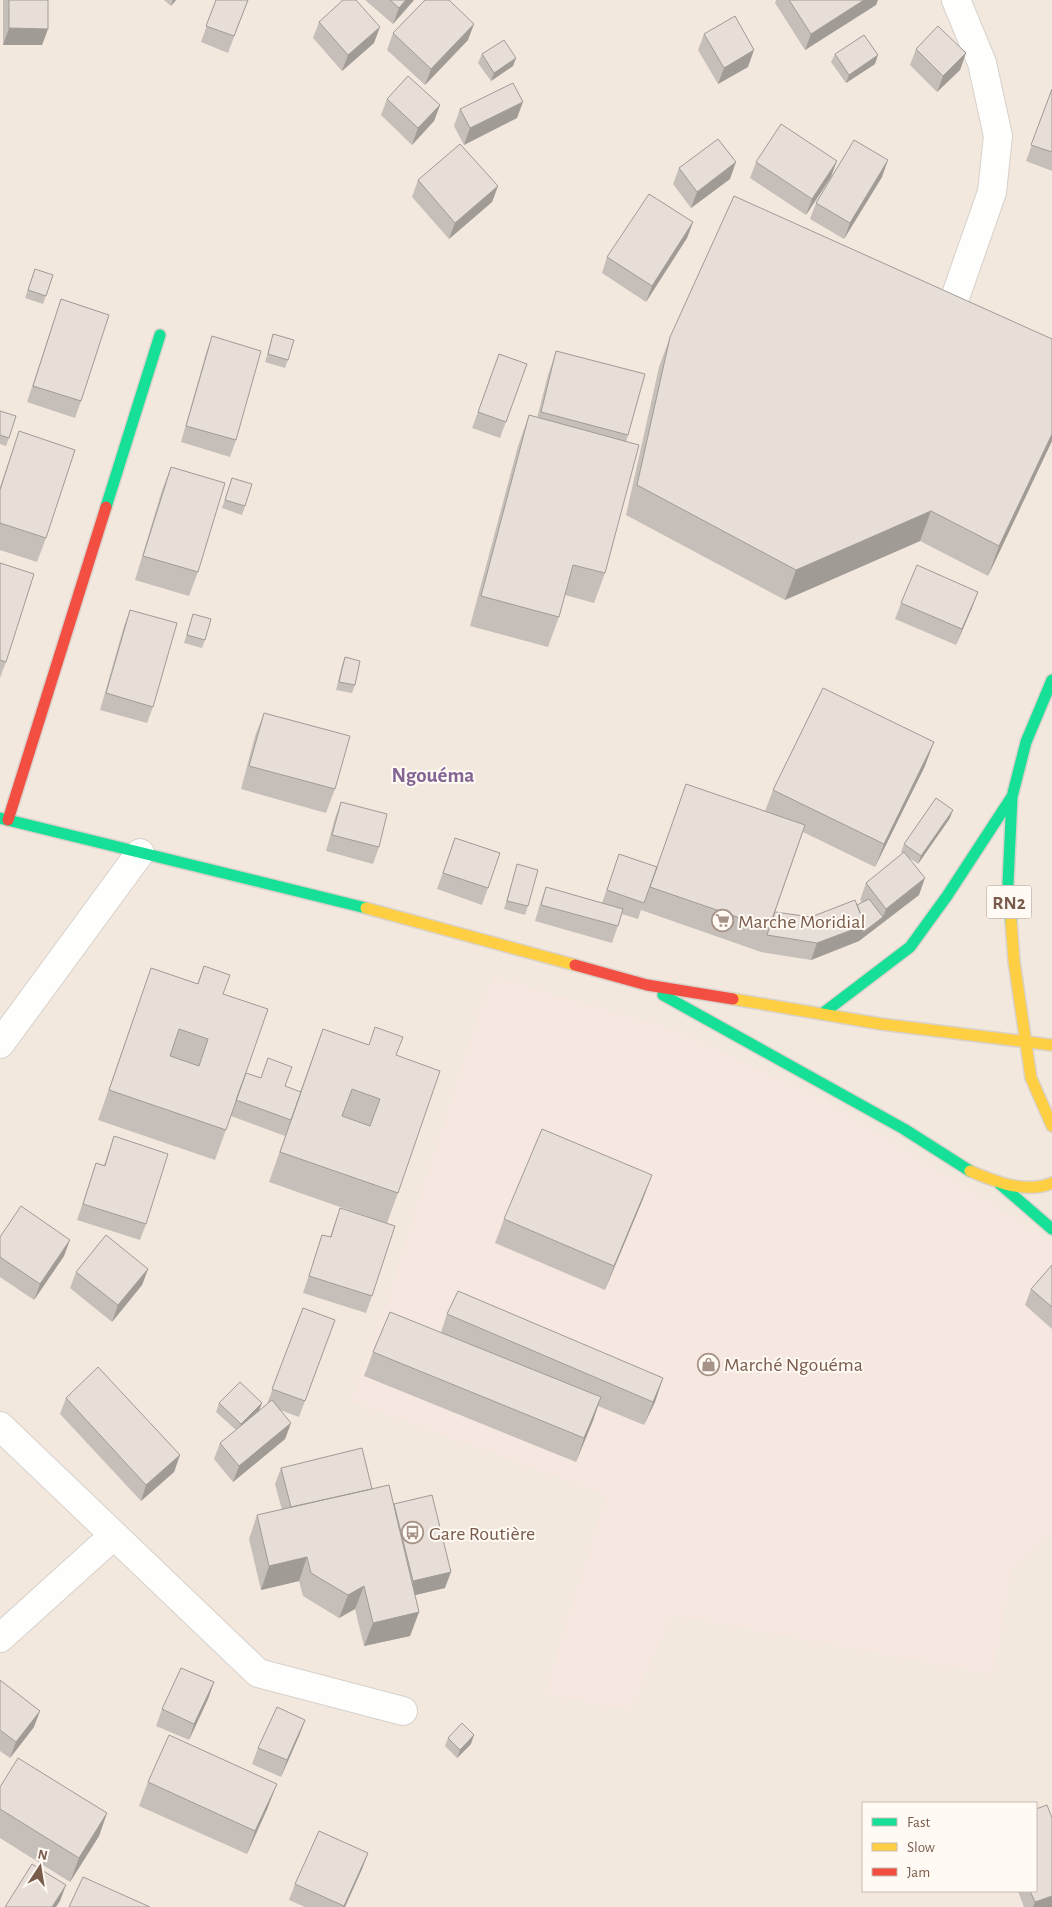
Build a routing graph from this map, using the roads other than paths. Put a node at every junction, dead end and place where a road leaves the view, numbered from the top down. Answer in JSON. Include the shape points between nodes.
{"nodes":[{"id":1,"x":956,"y":0,"type":"edge"},
{"id":2,"x":925,"y":302,"type":"edge"},
{"id":3,"x":160,"y":335,"type":"dead end"},
{"id":4,"x":1052,"y":680,"type":"edge"},
{"id":5,"x":1012,"y":797,"type":"junction"},
{"id":6,"x":4,"y":819,"type":"edge"},
{"id":7,"x":140,"y":853,"type":"junction"},
{"id":8,"x":647,"y":985,"type":"junction"},
{"id":9,"x":822,"y":1014,"type":"junction"},
{"id":10,"x":1025,"y":1041,"type":"junction"},
{"id":11,"x":0,"y":1044,"type":"edge"},
{"id":12,"x":1052,"y":1045,"type":"edge"},
{"id":13,"x":1052,"y":1126,"type":"edge"},
{"id":14,"x":1052,"y":1183,"type":"edge"},
{"id":15,"x":1000,"y":1184,"type":"junction"},
{"id":16,"x":1052,"y":1229,"type":"edge"},
{"id":17,"x":0,"y":1426,"type":"edge"},
{"id":18,"x":113,"y":1536,"type":"junction"},
{"id":19,"x":0,"y":1638,"type":"edge"},
{"id":20,"x":402,"y":1711,"type":"dead end"}],
"edges":[{"from":1,"to":2,"type":"street","via":[[982,63],[998,136],[992,192],[959,316]]},
{"from":3,"to":6,"type":"main road"},
{"from":4,"to":5,"type":"main road","number":"RN2","via":[[1026,742]]},
{"from":5,"to":9,"type":"main road","via":[[910,947]]},
{"from":5,"to":10,"type":"main road","number":"RN2","via":[[1008,883]]},
{"from":6,"to":7,"type":"main road"},
{"from":7,"to":8,"type":"main road","via":[[327,897]]},
{"from":7,"to":11,"type":"street"},
{"from":8,"to":9,"type":"main road"},
{"from":8,"to":15,"type":"main road","via":[[904,1129],[967,1170]]},
{"from":9,"to":10,"type":"main road"},
{"from":10,"to":12,"type":"main road"},
{"from":10,"to":13,"type":"main road","number":"RN2","via":[[1031,1078]]},
{"from":14,"to":15,"type":"main road","via":[[1039,1188]]},
{"from":15,"to":16,"type":"main road"},
{"from":17,"to":18,"type":"street"},
{"from":18,"to":19,"type":"street"},
{"from":18,"to":20,"type":"street","via":[[258,1674]]}]}
